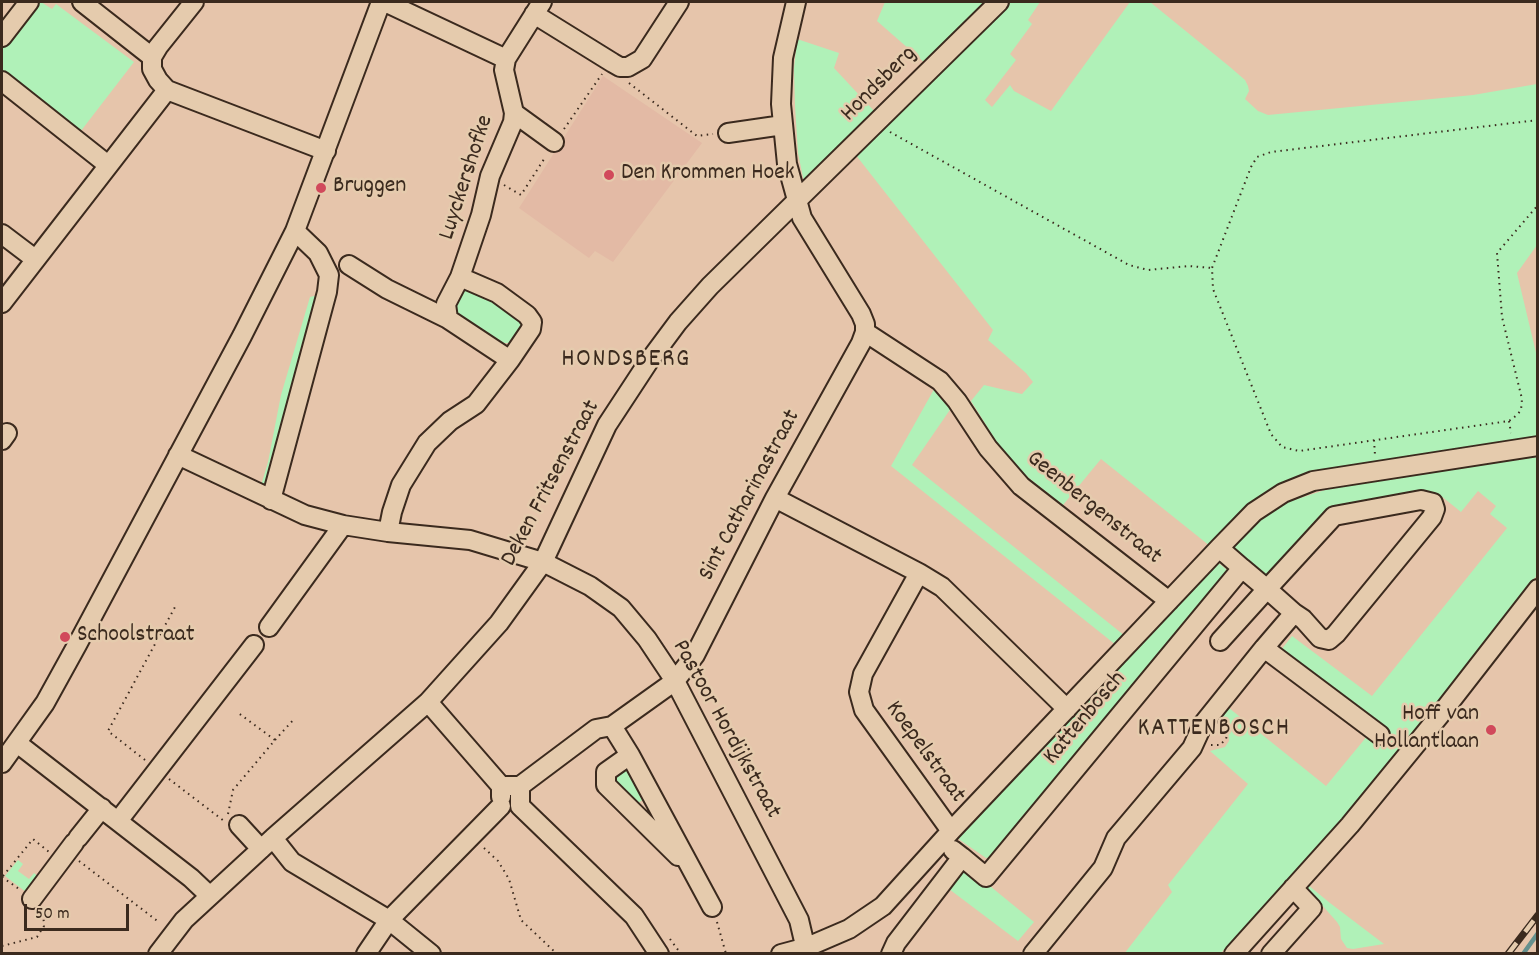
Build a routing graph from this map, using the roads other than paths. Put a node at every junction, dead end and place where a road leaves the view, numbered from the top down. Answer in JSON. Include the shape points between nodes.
{"nodes":[{"id":1,"x":29,"y":2,"type":"edge"},
{"id":2,"x":82,"y":2,"type":"edge"},
{"id":3,"x":194,"y":2,"type":"edge"},
{"id":4,"x":383,"y":2,"type":"edge"},
{"id":5,"x":680,"y":2,"type":"edge"},
{"id":6,"x":796,"y":2,"type":"edge"},
{"id":7,"x":999,"y":2,"type":"edge"},
{"id":8,"x":538,"y":8,"type":"edge"},
{"id":9,"x":2,"y":37,"type":"edge"},
{"id":10,"x":152,"y":57,"type":"junction"},
{"id":11,"x":506,"y":59,"type":"junction"},
{"id":12,"x":2,"y":81,"type":"edge"},
{"id":13,"x":167,"y":90,"type":"junction"},
{"id":14,"x":514,"y":113,"type":"junction"},
{"id":15,"x":783,"y":125,"type":"junction"},
{"id":16,"x":728,"y":133,"type":"road end"},
{"id":17,"x":554,"y":142,"type":"road end"},
{"id":18,"x":326,"y":151,"type":"junction"},
{"id":19,"x":108,"y":165,"type":"junction"},
{"id":20,"x":796,"y":202,"type":"junction"},
{"id":21,"x":295,"y":231,"type":"junction"},
{"id":22,"x":2,"y":234,"type":"edge"},
{"id":23,"x":35,"y":260,"type":"junction"},
{"id":24,"x":349,"y":265,"type":"dead end"},
{"id":25,"x":460,"y":277,"type":"junction"},
{"id":26,"x":2,"y":303,"type":"edge"},
{"id":27,"x":448,"y":319,"type":"junction"},
{"id":28,"x":866,"y":332,"type":"junction"},
{"id":29,"x":510,"y":360,"type":"junction"},
{"id":30,"x":1538,"y":446,"type":"edge"},
{"id":31,"x":178,"y":455,"type":"junction"},
{"id":32,"x":776,"y":498,"type":"junction"},
{"id":33,"x":271,"y":500,"type":"junction"},
{"id":34,"x":343,"y":525,"type":"junction"},
{"id":35,"x":388,"y":532,"type":"junction"},
{"id":36,"x":1219,"y":548,"type":"junction"},
{"id":37,"x":543,"y":562,"type":"junction"},
{"id":38,"x":1242,"y":568,"type":"junction"},
{"id":39,"x":919,"y":573,"type":"junction"},
{"id":40,"x":1267,"y":589,"type":"junction"},
{"id":41,"x":1538,"y":589,"type":"edge"},
{"id":42,"x":1169,"y":601,"type":"junction"},
{"id":43,"x":1294,"y":613,"type":"junction"},
{"id":44,"x":269,"y":627,"type":"dead end"},
{"id":45,"x":1220,"y":641,"type":"dead end"},
{"id":46,"x":254,"y":645,"type":"dead end"},
{"id":47,"x":1264,"y":648,"type":"junction"},
{"id":48,"x":675,"y":681,"type":"junction"},
{"id":49,"x":428,"y":702,"type":"junction"},
{"id":50,"x":1067,"y":709,"type":"junction"},
{"id":51,"x":612,"y":726,"type":"junction"},
{"id":52,"x":1380,"y":735,"type":"dead end"},
{"id":53,"x":17,"y":743,"type":"junction"},
{"id":54,"x":630,"y":755,"type":"junction"},
{"id":55,"x":2,"y":763,"type":"edge"},
{"id":56,"x":501,"y":786,"type":"junction"},
{"id":57,"x":520,"y":786,"type":"junction"},
{"id":58,"x":501,"y":806,"type":"junction"},
{"id":59,"x":520,"y":806,"type":"junction"},
{"id":60,"x":102,"y":808,"type":"junction"},
{"id":61,"x":118,"y":821,"type":"junction"},
{"id":62,"x":239,"y":825,"type":"dead end"},
{"id":63,"x":947,"y":836,"type":"junction"},
{"id":64,"x":267,"y":844,"type":"junction"},
{"id":65,"x":962,"y":857,"type":"junction"},
{"id":66,"x":692,"y":870,"type":"junction"},
{"id":67,"x":1293,"y":888,"type":"junction"},
{"id":68,"x":210,"y":896,"type":"junction"},
{"id":69,"x":32,"y":899,"type":"road end"},
{"id":70,"x":712,"y":907,"type":"road end"},
{"id":71,"x":389,"y":920,"type":"junction"},
{"id":72,"x":807,"y":950,"type":"edge"},
{"id":73,"x":158,"y":954,"type":"edge"},
{"id":74,"x":366,"y":954,"type":"edge"},
{"id":75,"x":431,"y":954,"type":"edge"},
{"id":76,"x":659,"y":954,"type":"edge"},
{"id":77,"x":781,"y":954,"type":"edge"},
{"id":78,"x":891,"y":954,"type":"edge"},
{"id":79,"x":1033,"y":954,"type":"edge"},
{"id":80,"x":1233,"y":954,"type":"edge"},
{"id":81,"x":1271,"y":954,"type":"edge"}],
"edges":[{"from":1,"to":9,"type":"street"},
{"from":2,"to":10,"type":"street"},
{"from":3,"to":10,"type":"street"},
{"from":4,"to":11,"type":"street"},
{"from":4,"to":18,"type":"street"},
{"from":5,"to":8,"type":"street","via":[[642,59],[628,67],[613,63]]},
{"from":6,"to":15,"type":"street","via":[[783,58]]},
{"from":7,"to":20,"type":"street","name":"Hondsberg"},
{"from":8,"to":11,"type":"street"},
{"from":10,"to":13,"type":"street","via":[[152,69]]},
{"from":11,"to":14,"type":"street","name":"Luyckershofke","via":[[504,70]]},
{"from":12,"to":19,"type":"street"},
{"from":13,"to":18,"type":"street"},
{"from":13,"to":19,"type":"street"},
{"from":14,"to":17,"type":"street"},
{"from":14,"to":25,"type":"street","name":"Luyckershofke","via":[[490,176]]},
{"from":15,"to":16,"type":"street"},
{"from":15,"to":20,"type":"street"},
{"from":18,"to":21,"type":"street"},
{"from":19,"to":23,"type":"street"},
{"from":20,"to":28,"type":"street","via":[[861,314]]},
{"from":20,"to":37,"type":"street","name":"Deken Fritsenstraat","via":[[710,286],[649,361],[607,425]]},
{"from":21,"to":31,"type":"street"},
{"from":21,"to":33,"type":"street","via":[[318,253],[328,275],[327,292]]},
{"from":22,"to":23,"type":"street"},
{"from":23,"to":26,"type":"street"},
{"from":24,"to":27,"type":"street"},
{"from":25,"to":27,"type":"street","name":"Luyckershofke","via":[[446,303]]},
{"from":25,"to":29,"type":"street","name":"Luyckershofke","via":[[497,293],[532,322]]},
{"from":27,"to":29,"type":"street"},
{"from":28,"to":32,"type":"street","name":"Sint Catharinastraat"},
{"from":28,"to":42,"type":"street","name":"Geenbergenstraat","via":[[940,381],[1021,486]]},
{"from":29,"to":35,"type":"street","name":"Luyckershofke","via":[[476,404],[427,443],[401,485]]},
{"from":30,"to":36,"type":"street","name":"Kattenbosch","via":[[1313,481],[1283,493],[1254,512]]},
{"from":31,"to":33,"type":"street","name":"Pastoor Hordijkstraat"},
{"from":31,"to":53,"type":"street","via":[[45,703]]},
{"from":32,"to":39,"type":"street"},
{"from":32,"to":48,"type":"street","name":"Sint Catharinastraat","via":[[695,655]]},
{"from":33,"to":34,"type":"street","name":"Pastoor Hordijkstraat","via":[[305,516]]},
{"from":34,"to":35,"type":"street","name":"Pastoor Hordijkstraat"},
{"from":34,"to":44,"type":"street"},
{"from":35,"to":37,"type":"street","name":"Pastoor Hordijkstraat","via":[[470,540]]},
{"from":36,"to":38,"type":"street"},
{"from":36,"to":42,"type":"street","name":"Kattenbosch"},
{"from":37,"to":48,"type":"street","name":"Pastoor Hordijkstraat","via":[[590,586],[621,608],[648,639]]},
{"from":37,"to":49,"type":"street","name":"Deken Fritsenstraat","via":[[499,623]]},
{"from":38,"to":40,"type":"street"},
{"from":38,"to":65,"type":"street","name":"Kattenbosch","via":[[986,877]]},
{"from":39,"to":50,"type":"street","via":[[942,587]]},
{"from":39,"to":63,"type":"street","name":"Koepelstraat","via":[[863,674],[859,692],[864,710]]},
{"from":40,"to":43,"type":"street"},
{"from":40,"to":43,"type":"street","via":[[1334,516],[1421,500],[1433,503],[1432,517],[1329,640],[1320,638]]},
{"from":40,"to":45,"type":"street"},
{"from":41,"to":67,"type":"street","via":[[1433,724]]},
{"from":42,"to":50,"type":"street","name":"Kattenbosch"},
{"from":43,"to":47,"type":"street"},
{"from":46,"to":61,"type":"street","via":[[152,766]]},
{"from":47,"to":52,"type":"street"},
{"from":47,"to":79,"type":"street","via":[[1203,724],[1192,748],[1116,838],[1103,868]]},
{"from":48,"to":51,"type":"street","name":"Sint Catharinastraat"},
{"from":48,"to":72,"type":"street","name":"Pastoor Hordijkstraat","via":[[799,920]]},
{"from":49,"to":56,"type":"street"},
{"from":49,"to":64,"type":"street","name":"Deken Fritsenstraat"},
{"from":50,"to":63,"type":"street","name":"Kattenbosch"},
{"from":51,"to":54,"type":"street"},
{"from":51,"to":57,"type":"street","name":"Sint Catharinastraat","via":[[596,729]]},
{"from":53,"to":55,"type":"street"},
{"from":53,"to":60,"type":"street"},
{"from":54,"to":66,"type":"street"},
{"from":54,"to":66,"type":"street","via":[[606,772],[606,785]]},
{"from":56,"to":57,"type":"street"},
{"from":56,"to":58,"type":"street"},
{"from":57,"to":59,"type":"street"},
{"from":58,"to":59,"type":"street"},
{"from":58,"to":71,"type":"street"},
{"from":59,"to":76,"type":"street","via":[[634,916]]},
{"from":60,"to":61,"type":"street"},
{"from":60,"to":69,"type":"street"},
{"from":61,"to":68,"type":"street"},
{"from":62,"to":64,"type":"street"},
{"from":63,"to":65,"type":"street","name":"Kattenbosch"},
{"from":63,"to":72,"type":"street","name":"Kattenbosch","via":[[883,906]]},
{"from":64,"to":68,"type":"street","name":"Deken Fritsenstraat"},
{"from":64,"to":71,"type":"street"},
{"from":65,"to":78,"type":"street"},
{"from":66,"to":70,"type":"street"},
{"from":67,"to":80,"type":"street"},
{"from":67,"to":81,"type":"street","via":[[1312,908]]},
{"from":68,"to":73,"type":"street","name":"Deken Fritsenstraat","via":[[184,920]]},
{"from":71,"to":74,"type":"street"},
{"from":71,"to":75,"type":"street"},
{"from":72,"to":77,"type":"street","name":"Kattenbosch"}]}
